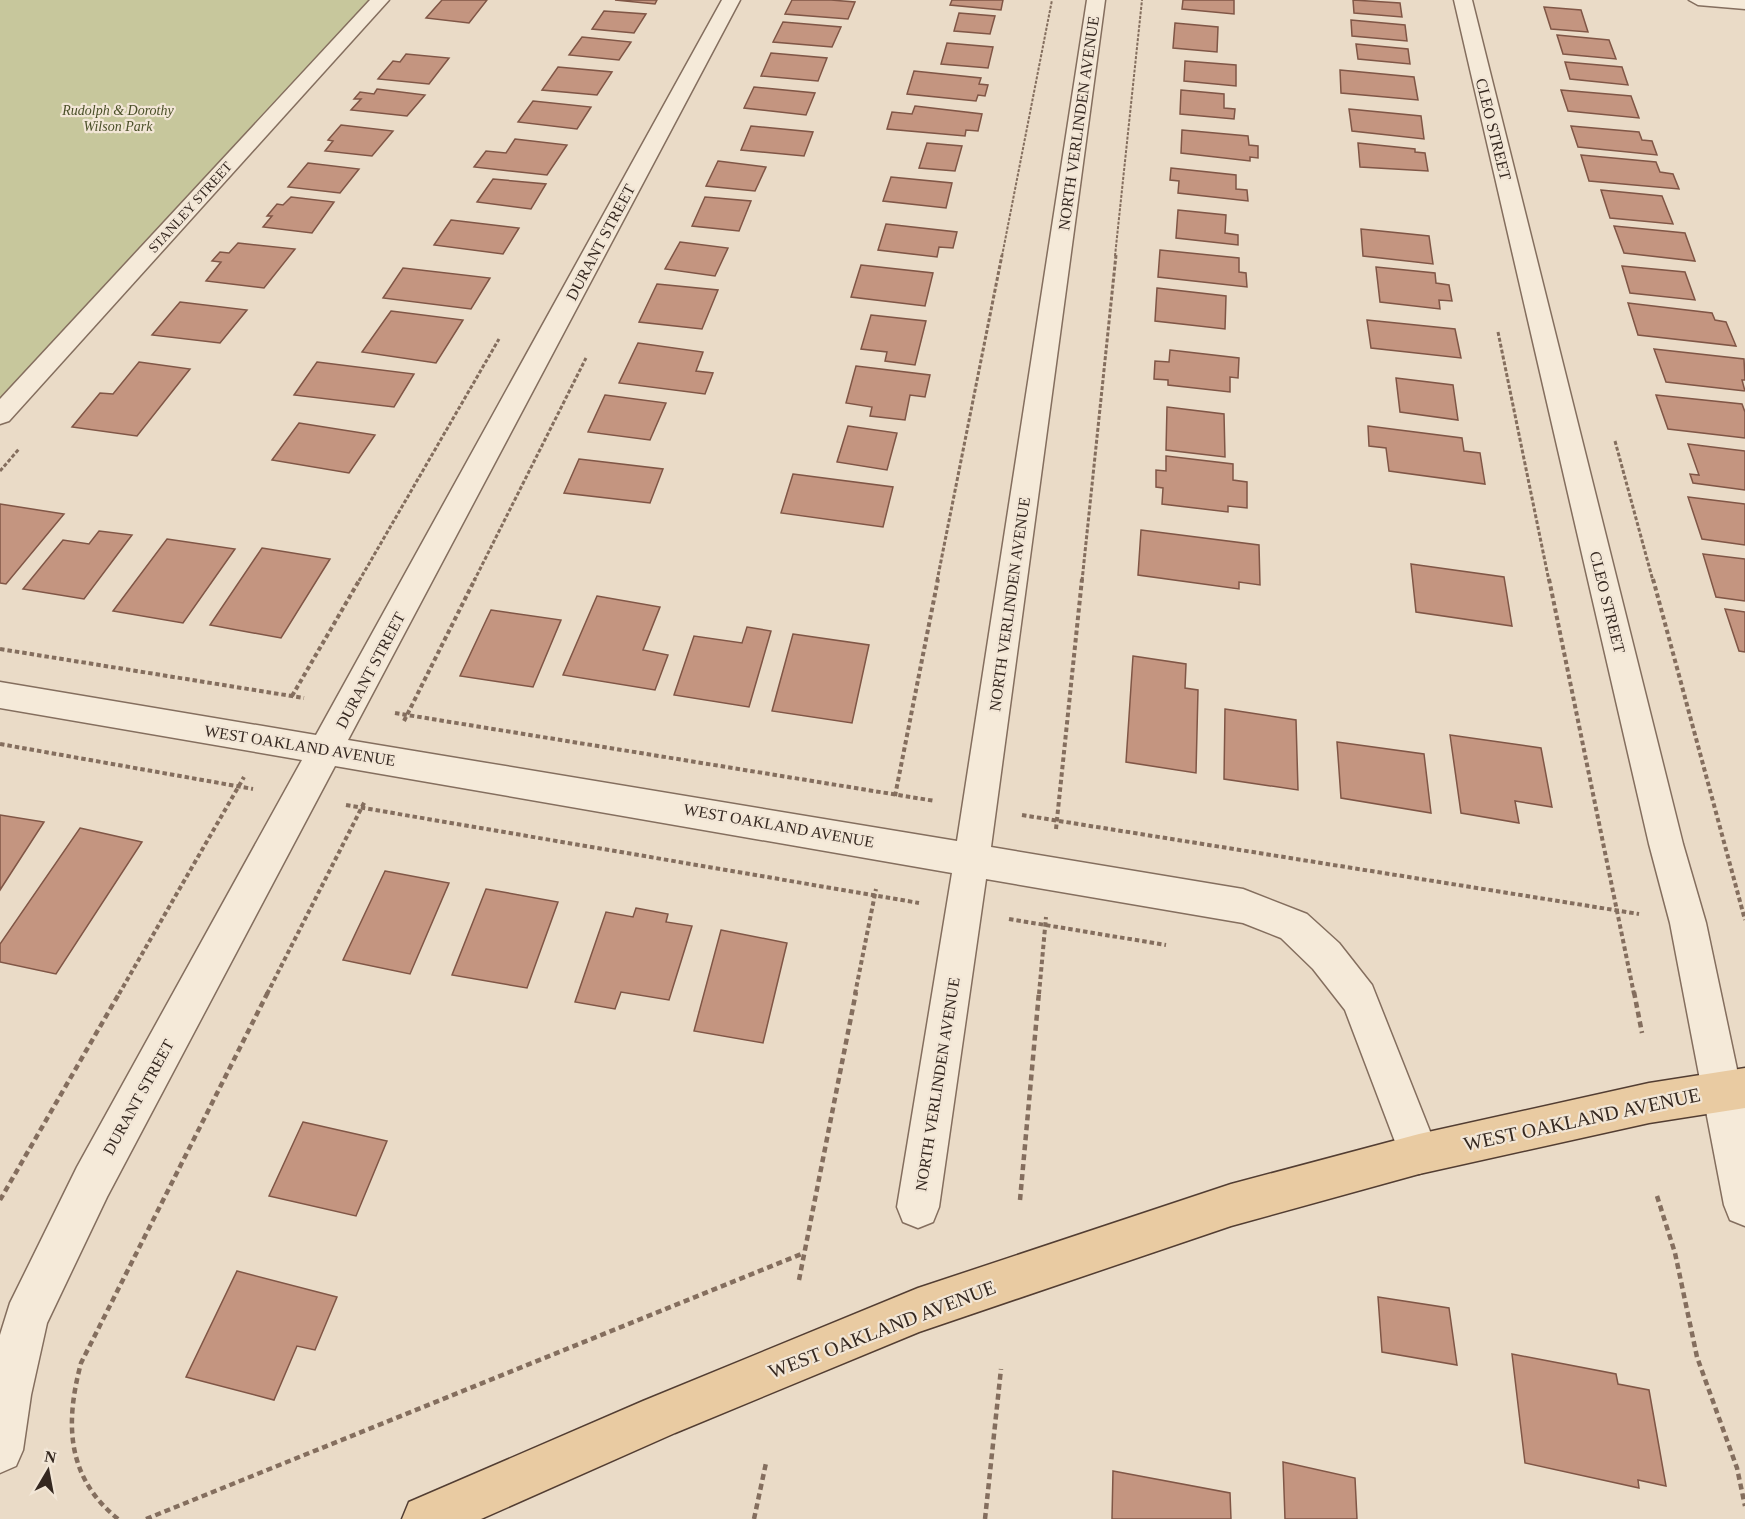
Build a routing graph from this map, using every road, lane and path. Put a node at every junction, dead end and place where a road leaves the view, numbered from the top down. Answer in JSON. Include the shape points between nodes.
{"nodes":[{"id":1,"x":380,"y":0,"type":"edge"},
{"id":2,"x":731,"y":0,"type":"edge"},
{"id":3,"x":1053,"y":0,"type":"edge"},
{"id":4,"x":1096,"y":0,"type":"edge"},
{"id":5,"x":1142,"y":0,"type":"edge"},
{"id":6,"x":1463,"y":0,"type":"edge"},
{"id":7,"x":1698,"y":0,"type":"edge"},
{"id":8,"x":1745,"y":4,"type":"edge"},
{"id":9,"x":1497,"y":327,"type":"dead end"},
{"id":10,"x":502,"y":332,"type":"dead end"},
{"id":11,"x":0,"y":415,"type":"edge"},
{"id":12,"x":1614,"y":437,"type":"dead end"},
{"id":13,"x":0,"y":649,"type":"edge"},
{"id":14,"x":0,"y":694,"type":"edge"},
{"id":15,"x":292,"y":696,"type":"junction"},
{"id":16,"x":351,"y":706,"type":"junction"},
{"id":17,"x":266,"y":739,"type":"junction"},
{"id":18,"x":0,"y":744,"type":"edge"},
{"id":19,"x":327,"y":749,"type":"junction"},
{"id":20,"x":239,"y":786,"type":"junction"},
{"id":21,"x":895,"y":795,"type":"junction"},
{"id":22,"x":301,"y":797,"type":"junction"},
{"id":23,"x":979,"y":808,"type":"junction"},
{"id":24,"x":1056,"y":820,"type":"junction"},
{"id":25,"x":885,"y":843,"type":"junction"},
{"id":26,"x":972,"y":858,"type":"junction"},
{"id":27,"x":1051,"y":872,"type":"junction"},
{"id":28,"x":875,"y":895,"type":"junction"},
{"id":29,"x":964,"y":910,"type":"junction"},
{"id":30,"x":1618,"y":912,"type":"junction"},
{"id":31,"x":1639,"y":914,"type":"dead end"},
{"id":32,"x":1745,"y":920,"type":"edge"},
{"id":33,"x":1045,"y":925,"type":"junction"},
{"id":34,"x":1166,"y":945,"type":"dead end"},
{"id":35,"x":1642,"y":1033,"type":"dead end"},
{"id":36,"x":1734,"y":1089,"type":"edge"},
{"id":37,"x":1419,"y":1154,"type":"junction"},
{"id":38,"x":1657,"y":1196,"type":"dead end"},
{"id":39,"x":0,"y":1200,"type":"edge"},
{"id":40,"x":1020,"y":1200,"type":"dead end"},
{"id":41,"x":1745,"y":1205,"type":"edge"},
{"id":42,"x":918,"y":1207,"type":"dead end"},
{"id":43,"x":804,"y":1253,"type":"junction"},
{"id":44,"x":799,"y":1280,"type":"dead end"},
{"id":45,"x":1001,"y":1369,"type":"dead end"},
{"id":46,"x":0,"y":1450,"type":"edge"},
{"id":47,"x":766,"y":1463,"type":"dead end"},
{"id":48,"x":1745,"y":1506,"type":"edge"},
{"id":49,"x":146,"y":1519,"type":"edge"},
{"id":50,"x":426,"y":1519,"type":"edge"},
{"id":51,"x":754,"y":1519,"type":"edge"},
{"id":52,"x":985,"y":1519,"type":"edge"}],
"edges":[{"from":1,"to":11,"type":"street","name":"STANLEY STREET"},
{"from":2,"to":16,"type":"street","name":"DURANT STREET"},
{"from":3,"to":21,"type":"path"},
{"from":4,"to":23,"type":"street","name":"NORTH VERLINDEN AVENUE"},
{"from":5,"to":24,"type":"path"},
{"from":6,"to":36,"type":"street","name":"CLEO STREET","via":[[1663,832]]},
{"from":7,"to":8,"type":"street"},
{"from":9,"to":30,"type":"path"},
{"from":10,"to":15,"type":"path"},
{"from":12,"to":32,"type":"path"},
{"from":13,"to":15,"type":"path"},
{"from":14,"to":17,"type":"street","name":"WEST OAKLAND AVENUE"},
{"from":15,"to":16,"type":"path"},
{"from":15,"to":17,"type":"path"},
{"from":16,"to":19,"type":"street","name":"DURANT STREET"},
{"from":16,"to":21,"type":"path"},
{"from":17,"to":19,"type":"street","name":"WEST OAKLAND AVENUE"},
{"from":17,"to":20,"type":"path"},
{"from":18,"to":20,"type":"path"},
{"from":19,"to":22,"type":"street","name":"DURANT STREET"},
{"from":19,"to":25,"type":"street","name":"WEST OAKLAND AVENUE"},
{"from":20,"to":22,"type":"path"},
{"from":20,"to":39,"type":"path"},
{"from":21,"to":23,"type":"path"},
{"from":21,"to":25,"type":"path"},
{"from":22,"to":28,"type":"path"},
{"from":22,"to":46,"type":"street","name":"DURANT STREET","via":[[92,1182],[26,1319]]},
{"from":23,"to":24,"type":"path"},
{"from":23,"to":26,"type":"street","name":"NORTH VERLINDEN AVENUE"},
{"from":24,"to":27,"type":"path"},
{"from":24,"to":30,"type":"path"},
{"from":25,"to":26,"type":"street","name":"WEST OAKLAND AVENUE"},
{"from":25,"to":28,"type":"path"},
{"from":26,"to":27,"type":"street","name":"WEST OAKLAND AVENUE"},
{"from":26,"to":29,"type":"street","name":"NORTH VERLINDEN AVENUE"},
{"from":27,"to":33,"type":"path"},
{"from":27,"to":37,"type":"street","name":"WEST OAKLAND AVENUE","via":[[1243,906],[1294,926],[1326,956],[1359,998]]},
{"from":28,"to":29,"type":"path"},
{"from":28,"to":43,"type":"path"},
{"from":29,"to":33,"type":"path"},
{"from":29,"to":42,"type":"street","name":"NORTH VERLINDEN AVENUE"},
{"from":30,"to":31,"type":"path"},
{"from":30,"to":35,"type":"path"},
{"from":33,"to":34,"type":"path"},
{"from":33,"to":40,"type":"path"},
{"from":36,"to":37,"type":"main road","name":"WEST OAKLAND AVENUE","via":[[1649,1103]]},
{"from":36,"to":41,"type":"street","name":"CLEO STREET"},
{"from":37,"to":50,"type":"main road","name":"WEST OAKLAND AVENUE","via":[[1231,1204],[918,1310],[669,1412]]},
{"from":38,"to":48,"type":"path","via":[[1675,1253],[1697,1357],[1737,1468]]},
{"from":43,"to":44,"type":"path"},
{"from":43,"to":49,"type":"path"},
{"from":45,"to":52,"type":"path"},
{"from":47,"to":51,"type":"path"}]}
